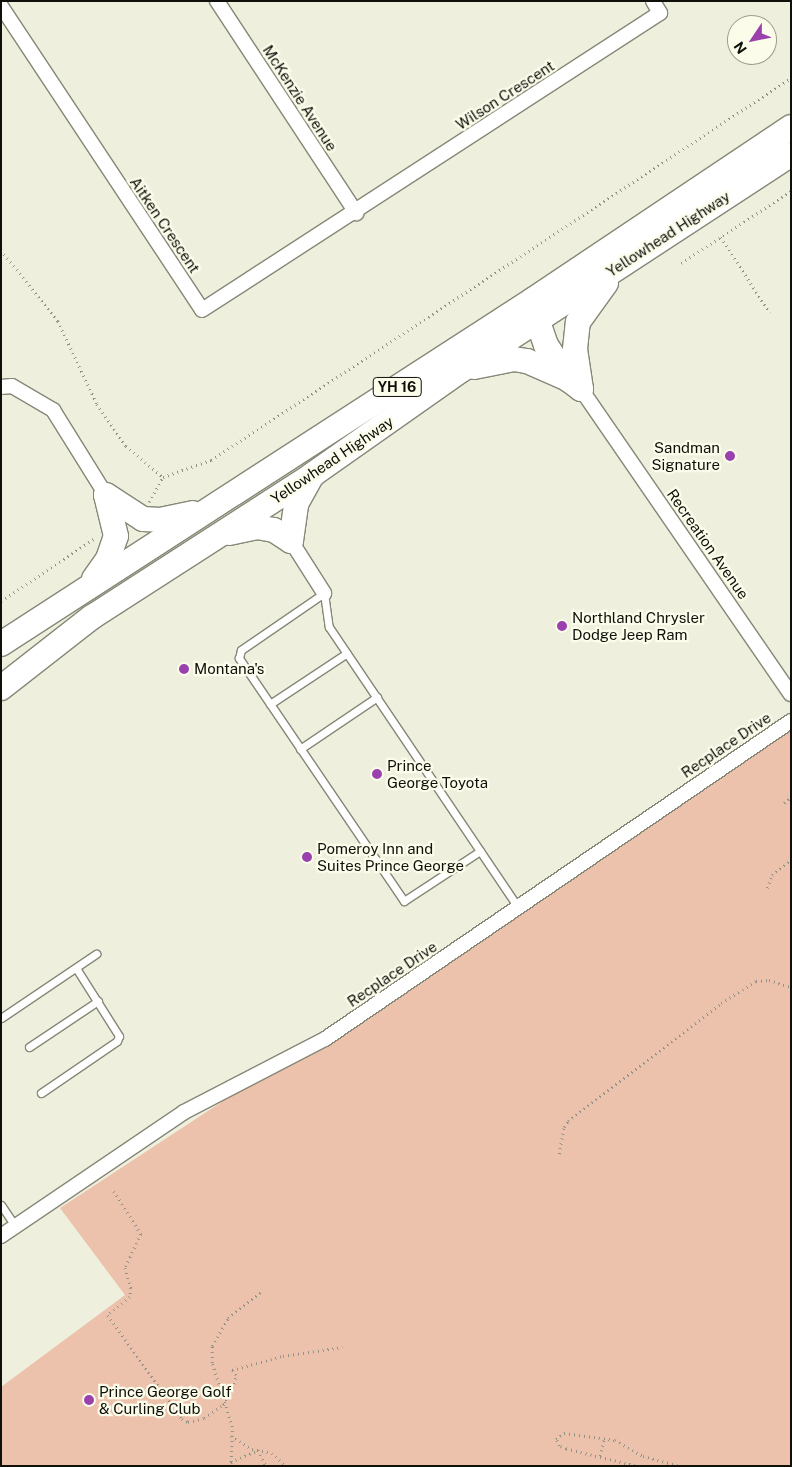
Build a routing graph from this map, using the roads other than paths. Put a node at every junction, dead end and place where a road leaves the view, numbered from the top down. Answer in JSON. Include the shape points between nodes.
{"nodes":[{"id":1,"x":217,"y":1,"type":"edge"},
{"id":2,"x":653,"y":1,"type":"edge"},
{"id":3,"x":1,"y":6,"type":"edge"},
{"id":4,"x":791,"y":127,"type":"edge"},
{"id":5,"x":791,"y":154,"type":"edge"},
{"id":6,"x":356,"y":213,"type":"junction"},
{"id":7,"x":620,"y":265,"type":"junction"},
{"id":8,"x":583,"y":266,"type":"junction"},
{"id":9,"x":538,"y":319,"type":"junction"},
{"id":10,"x":463,"y":369,"type":"junction"},
{"id":11,"x":575,"y":384,"type":"junction"},
{"id":12,"x":1,"y":387,"type":"edge"},
{"id":13,"x":312,"y":475,"type":"junction"},
{"id":14,"x":106,"y":495,"type":"junction"},
{"id":15,"x":206,"y":510,"type":"junction"},
{"id":16,"x":215,"y":537,"type":"junction"},
{"id":17,"x":291,"y":541,"type":"junction"},
{"id":18,"x":88,"y":588,"type":"junction"},
{"id":19,"x":324,"y":593,"type":"junction"},
{"id":20,"x":1,"y":644,"type":"edge"},
{"id":21,"x":347,"y":653,"type":"junction"},
{"id":22,"x":1,"y":688,"type":"edge"},
{"id":23,"x":791,"y":694,"type":"edge"},
{"id":24,"x":377,"y":697,"type":"junction"},
{"id":25,"x":270,"y":704,"type":"junction"},
{"id":26,"x":791,"y":721,"type":"edge"},
{"id":27,"x":300,"y":749,"type":"junction"},
{"id":28,"x":480,"y":851,"type":"junction"},
{"id":29,"x":518,"y":907,"type":"junction"},
{"id":30,"x":96,"y":954,"type":"dead end"},
{"id":31,"x":76,"y":968,"type":"junction"},
{"id":32,"x":98,"y":1001,"type":"junction"},
{"id":33,"x":1,"y":1018,"type":"edge"},
{"id":34,"x":29,"y":1047,"type":"dead end"},
{"id":35,"x":41,"y":1093,"type":"dead end"},
{"id":36,"x":1,"y":1205,"type":"edge"},
{"id":37,"x":15,"y":1226,"type":"junction"},
{"id":38,"x":1,"y":1236,"type":"edge"}],
"edges":[{"from":1,"to":6,"type":"street","name":"McKenzie Avenue"},
{"from":2,"to":6,"type":"street","name":"Wilson Crescent","via":[[660,13]]},
{"from":3,"to":6,"type":"street","name":"Aitken Crescent","via":[[202,310]]},
{"from":4,"to":8,"type":"highway","name":"Yellowhead Highway","number":"YH 16"},
{"from":5,"to":7,"type":"highway","name":"Yellowhead Highway","number":"YH 16"},
{"from":7,"to":9,"type":"highway","name":"Yellowhead Highway","number":"YH 16"},
{"from":7,"to":11,"type":"highway","via":[[578,322]]},
{"from":8,"to":9,"type":"highway","via":[[542,305]]},
{"from":8,"to":15,"type":"highway","name":"Yellowhead Highway","number":"YH 16"},
{"from":9,"to":10,"type":"highway","name":"Yellowhead Highway","number":"YH 16"},
{"from":9,"to":11,"type":"highway","via":[[546,345]]},
{"from":10,"to":11,"type":"highway","via":[[514,360],[538,364]]},
{"from":10,"to":13,"type":"highway","name":"Yellowhead Highway","number":"YH 16"},
{"from":11,"to":23,"type":"street","name":"Recreation Avenue"},
{"from":12,"to":14,"type":"street","via":[[12,386],[53,410]]},
{"from":13,"to":16,"type":"highway","name":"Yellowhead Highway","number":"YH 16"},
{"from":13,"to":17,"type":"highway","via":[[296,504]]},
{"from":14,"to":15,"type":"highway","via":[[129,513],[149,520]]},
{"from":14,"to":18,"type":"highway","via":[[116,536],[108,559]]},
{"from":15,"to":18,"type":"highway","name":"Yellowhead Highway","number":"YH 16"},
{"from":16,"to":17,"type":"highway","via":[[257,527],[274,530]]},
{"from":16,"to":22,"type":"highway","name":"Yellowhead Highway","number":"YH 16","via":[[92,617]]},
{"from":17,"to":19,"type":"street"},
{"from":18,"to":20,"type":"highway","name":"Yellowhead Highway","number":"YH 16"},
{"from":19,"to":21,"type":"lane","via":[[327,621]]},
{"from":19,"to":25,"type":"lane","via":[[238,653]]},
{"from":21,"to":24,"type":"lane"},
{"from":21,"to":25,"type":"lane"},
{"from":24,"to":27,"type":"lane"},
{"from":24,"to":28,"type":"lane"},
{"from":25,"to":27,"type":"lane"},
{"from":26,"to":29,"type":"street","name":"Recplace Drive"},
{"from":27,"to":28,"type":"lane","via":[[404,901]]},
{"from":28,"to":29,"type":"lane"},
{"from":29,"to":37,"type":"street","name":"Recplace Drive","via":[[325,1039],[184,1112]]},
{"from":30,"to":31,"type":"lane"},
{"from":31,"to":32,"type":"lane"},
{"from":31,"to":33,"type":"lane"},
{"from":32,"to":34,"type":"lane"},
{"from":32,"to":35,"type":"lane","via":[[118,1030],[117,1041]]},
{"from":36,"to":37,"type":"lane"},
{"from":37,"to":38,"type":"street","name":"Recplace Drive"}]}
